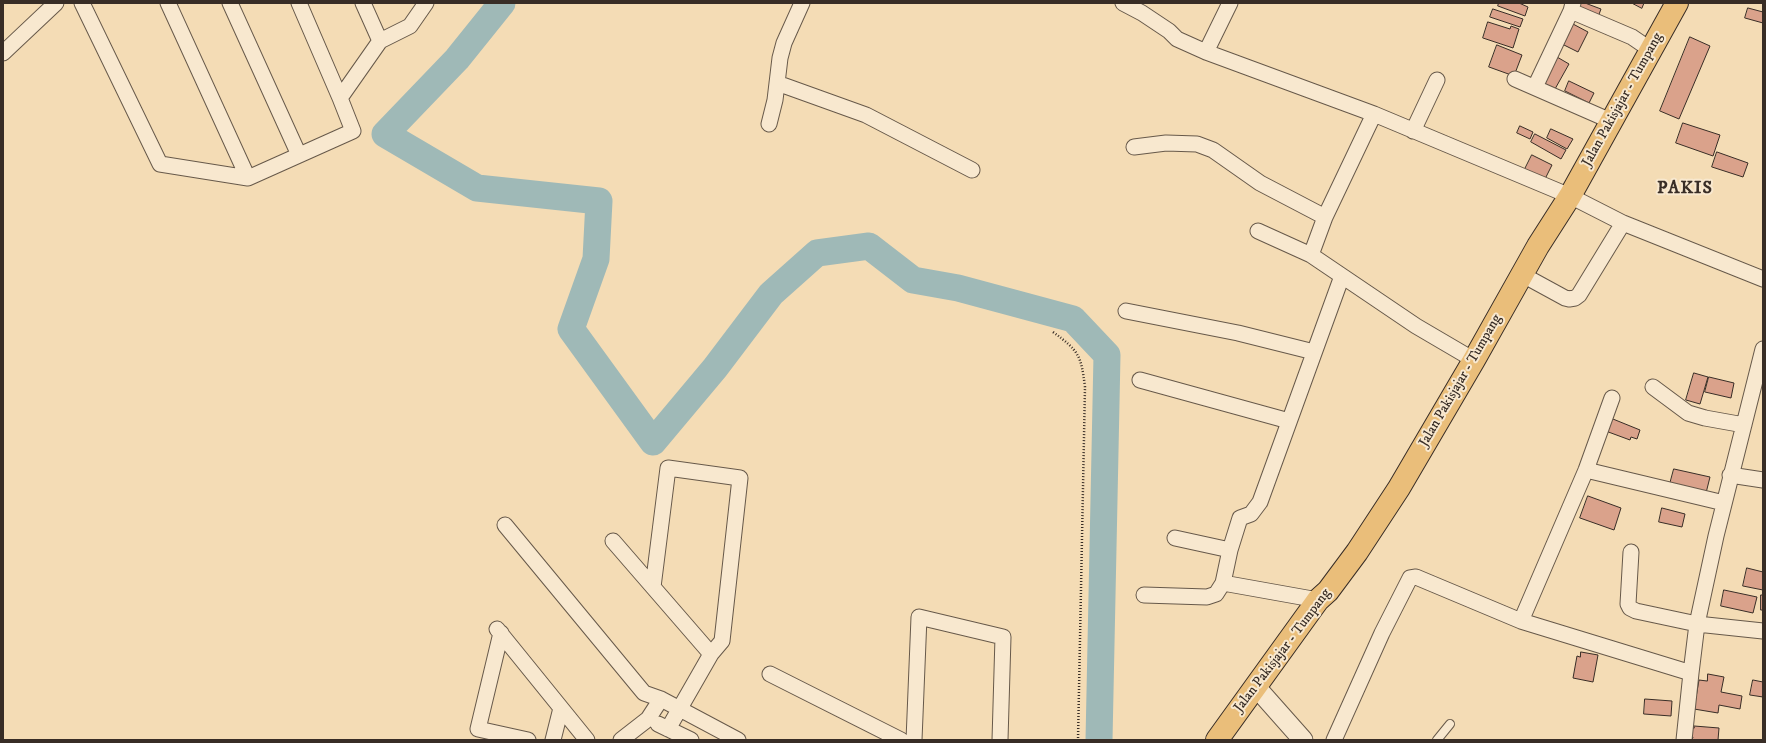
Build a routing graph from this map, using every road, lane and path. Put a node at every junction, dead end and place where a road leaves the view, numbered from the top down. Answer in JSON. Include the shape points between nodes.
{"nodes":[{"id":1,"x":56,"y":3,"type":"edge"},
{"id":2,"x":82,"y":3,"type":"edge"},
{"id":3,"x":168,"y":3,"type":"edge"},
{"id":4,"x":230,"y":3,"type":"edge"},
{"id":5,"x":299,"y":3,"type":"edge"},
{"id":6,"x":363,"y":3,"type":"edge"},
{"id":7,"x":426,"y":3,"type":"edge"},
{"id":8,"x":802,"y":3,"type":"edge"},
{"id":9,"x":1124,"y":3,"type":"edge"},
{"id":10,"x":1230,"y":3,"type":"edge"},
{"id":11,"x":1677,"y":3,"type":"edge"},
{"id":12,"x":1572,"y":7,"type":"edge"},
{"id":13,"x":380,"y":41,"type":"junction"},
{"id":14,"x":1651,"y":50,"type":"junction"},
{"id":15,"x":3,"y":52,"type":"edge"},
{"id":16,"x":1206,"y":52,"type":"junction"},
{"id":17,"x":1515,"y":79,"type":"dead end"},
{"id":18,"x":1437,"y":80,"type":"dead end"},
{"id":19,"x":777,"y":83,"type":"junction"},
{"id":20,"x":1535,"y":87,"type":"junction"},
{"id":21,"x":340,"y":98,"type":"junction"},
{"id":22,"x":1374,"y":114,"type":"junction"},
{"id":23,"x":1611,"y":121,"type":"junction"},
{"id":24,"x":769,"y":124,"type":"dead end"},
{"id":25,"x":1413,"y":131,"type":"junction"},
{"id":26,"x":1134,"y":147,"type":"dead end"},
{"id":27,"x":299,"y":155,"type":"junction"},
{"id":28,"x":972,"y":170,"type":"dead end"},
{"id":29,"x":248,"y":178,"type":"junction"},
{"id":30,"x":1570,"y":196,"type":"junction"},
{"id":31,"x":1325,"y":217,"type":"junction"},
{"id":32,"x":1622,"y":223,"type":"junction"},
{"id":33,"x":1258,"y":231,"type":"dead end"},
{"id":34,"x":1311,"y":255,"type":"junction"},
{"id":35,"x":1521,"y":274,"type":"junction"},
{"id":36,"x":1342,"y":276,"type":"junction"},
{"id":37,"x":1763,"y":279,"type":"edge"},
{"id":38,"x":1126,"y":311,"type":"dead end"},
{"id":39,"x":1053,"y":332,"type":"dead end"},
{"id":40,"x":1763,"y":349,"type":"edge"},
{"id":41,"x":1314,"y":352,"type":"junction"},
{"id":42,"x":1474,"y":360,"type":"junction"},
{"id":43,"x":1140,"y":380,"type":"dead end"},
{"id":44,"x":1653,"y":387,"type":"dead end"},
{"id":45,"x":1612,"y":398,"type":"dead end"},
{"id":46,"x":1289,"y":421,"type":"junction"},
{"id":47,"x":1744,"y":425,"type":"junction"},
{"id":48,"x":1586,"y":470,"type":"junction"},
{"id":49,"x":1730,"y":475,"type":"junction"},
{"id":50,"x":1763,"y":480,"type":"edge"},
{"id":51,"x":1724,"y":503,"type":"junction"},
{"id":52,"x":505,"y":525,"type":"dead end"},
{"id":53,"x":1175,"y":538,"type":"dead end"},
{"id":54,"x":613,"y":541,"type":"dead end"},
{"id":55,"x":1230,"y":550,"type":"junction"},
{"id":56,"x":1631,"y":552,"type":"dead end"},
{"id":57,"x":1223,"y":582,"type":"junction"},
{"id":58,"x":653,"y":587,"type":"junction"},
{"id":59,"x":1144,"y":595,"type":"dead end"},
{"id":60,"x":1318,"y":600,"type":"junction"},
{"id":61,"x":1521,"y":621,"type":"junction"},
{"id":62,"x":1697,"y":624,"type":"junction"},
{"id":63,"x":1763,"y":631,"type":"edge"},
{"id":64,"x":711,"y":654,"type":"junction"},
{"id":65,"x":1691,"y":672,"type":"junction"},
{"id":66,"x":770,"y":674,"type":"dead end"},
{"id":67,"x":1256,"y":687,"type":"junction"},
{"id":68,"x":661,"y":699,"type":"junction"},
{"id":69,"x":561,"y":708,"type":"junction"},
{"id":70,"x":679,"y":708,"type":"junction"},
{"id":71,"x":648,"y":719,"type":"junction"},
{"id":72,"x":1450,"y":724,"type":"dead end"},
{"id":73,"x":668,"y":729,"type":"junction"},
{"id":74,"x":528,"y":740,"type":"edge"},
{"id":75,"x":553,"y":740,"type":"edge"},
{"id":76,"x":587,"y":740,"type":"edge"},
{"id":77,"x":621,"y":740,"type":"edge"},
{"id":78,"x":690,"y":740,"type":"edge"},
{"id":79,"x":736,"y":740,"type":"edge"},
{"id":80,"x":901,"y":740,"type":"edge"},
{"id":81,"x":914,"y":740,"type":"edge"},
{"id":82,"x":1000,"y":740,"type":"edge"},
{"id":83,"x":1078,"y":740,"type":"edge"},
{"id":84,"x":1217,"y":740,"type":"edge"},
{"id":85,"x":1303,"y":740,"type":"edge"},
{"id":86,"x":1334,"y":740,"type":"edge"},
{"id":87,"x":1437,"y":740,"type":"edge"},
{"id":88,"x":1684,"y":740,"type":"edge"}],
"edges":[{"from":1,"to":15,"type":"street"},
{"from":2,"to":29,"type":"street","via":[[160,164]]},
{"from":3,"to":29,"type":"street"},
{"from":4,"to":27,"type":"street"},
{"from":5,"to":21,"type":"street"},
{"from":6,"to":13,"type":"street"},
{"from":7,"to":13,"type":"street","via":[[410,26]]},
{"from":8,"to":19,"type":"street","via":[[784,43]]},
{"from":9,"to":16,"type":"street","via":[[1177,39]]},
{"from":10,"to":16,"type":"street"},
{"from":11,"to":14,"type":"main road","name":"Jalan Pakisjajar - Tumpang"},
{"from":12,"to":14,"type":"street","via":[[1632,37]]},
{"from":12,"to":20,"type":"street"},
{"from":13,"to":21,"type":"street"},
{"from":14,"to":23,"type":"main road","name":"Jalan Pakisjajar - Tumpang"},
{"from":16,"to":22,"type":"street"},
{"from":17,"to":20,"type":"street"},
{"from":18,"to":25,"type":"street"},
{"from":19,"to":24,"type":"street"},
{"from":19,"to":28,"type":"street","via":[[866,115]]},
{"from":20,"to":23,"type":"street"},
{"from":21,"to":27,"type":"street","via":[[353,131]]},
{"from":22,"to":25,"type":"street"},
{"from":22,"to":31,"type":"street"},
{"from":23,"to":30,"type":"main road","name":"Jalan Pakisjajar - Tumpang"},
{"from":25,"to":30,"type":"street"},
{"from":26,"to":31,"type":"street","via":[[1166,143],[1198,144],[1213,150],[1260,183]]},
{"from":27,"to":29,"type":"street"},
{"from":30,"to":32,"type":"street"},
{"from":30,"to":35,"type":"main road","name":"Jalan Pakisjajar - Tumpang"},
{"from":31,"to":34,"type":"street"},
{"from":32,"to":35,"type":"street","via":[[1590,280],[1575,298],[1565,298]]},
{"from":32,"to":37,"type":"street"},
{"from":33,"to":34,"type":"street"},
{"from":34,"to":36,"type":"street"},
{"from":35,"to":42,"type":"main road","name":"Jalan Pakisjajar - Tumpang"},
{"from":36,"to":41,"type":"street"},
{"from":36,"to":42,"type":"street","via":[[1416,326]]},
{"from":38,"to":41,"type":"street","via":[[1238,333]]},
{"from":39,"to":83,"type":"path","via":[[1073,346],[1079,356],[1085,387]]},
{"from":40,"to":47,"type":"street"},
{"from":41,"to":46,"type":"street"},
{"from":42,"to":60,"type":"main road","name":"Jalan Pakisjajar - Tumpang","via":[[1399,488],[1361,546]]},
{"from":43,"to":46,"type":"street"},
{"from":44,"to":47,"type":"street","via":[[1688,412],[1705,418]]},
{"from":45,"to":48,"type":"street"},
{"from":46,"to":55,"type":"street","via":[[1260,502],[1251,514],[1240,518]]},
{"from":47,"to":49,"type":"street"},
{"from":48,"to":51,"type":"street"},
{"from":48,"to":61,"type":"street"},
{"from":49,"to":50,"type":"street"},
{"from":49,"to":51,"type":"street"},
{"from":51,"to":62,"type":"street"},
{"from":52,"to":68,"type":"street","via":[[644,693]]},
{"from":53,"to":55,"type":"street"},
{"from":54,"to":58,"type":"street"},
{"from":55,"to":57,"type":"street"},
{"from":56,"to":62,"type":"street","via":[[1628,604],[1630,608]]},
{"from":57,"to":59,"type":"street","via":[[1216,594],[1207,597]]},
{"from":57,"to":60,"type":"street"},
{"from":58,"to":64,"type":"street"},
{"from":58,"to":64,"type":"street","via":[[668,468],[740,478],[722,641]]},
{"from":60,"to":67,"type":"main road","name":"Jalan Pakisjajar - Tumpang"},
{"from":61,"to":65,"type":"street"},
{"from":61,"to":86,"type":"street","via":[[1416,578],[1410,578]]},
{"from":62,"to":63,"type":"street"},
{"from":62,"to":65,"type":"street"},
{"from":64,"to":70,"type":"street"},
{"from":65,"to":88,"type":"street"},
{"from":66,"to":80,"type":"street"},
{"from":67,"to":84,"type":"main road","name":"Jalan Pakisjajar - Tumpang"},
{"from":67,"to":85,"type":"street"},
{"from":68,"to":70,"type":"street"},
{"from":68,"to":71,"type":"street"},
{"from":69,"to":74,"type":"street","via":[[499,631],[478,729]]},
{"from":69,"to":75,"type":"street"},
{"from":69,"to":76,"type":"street"},
{"from":70,"to":73,"type":"street"},
{"from":70,"to":79,"type":"street"},
{"from":71,"to":73,"type":"street"},
{"from":71,"to":77,"type":"street"},
{"from":72,"to":87,"type":"lane"},
{"from":73,"to":78,"type":"street"},
{"from":81,"to":82,"type":"street","via":[[919,617],[1003,637]]}]}
